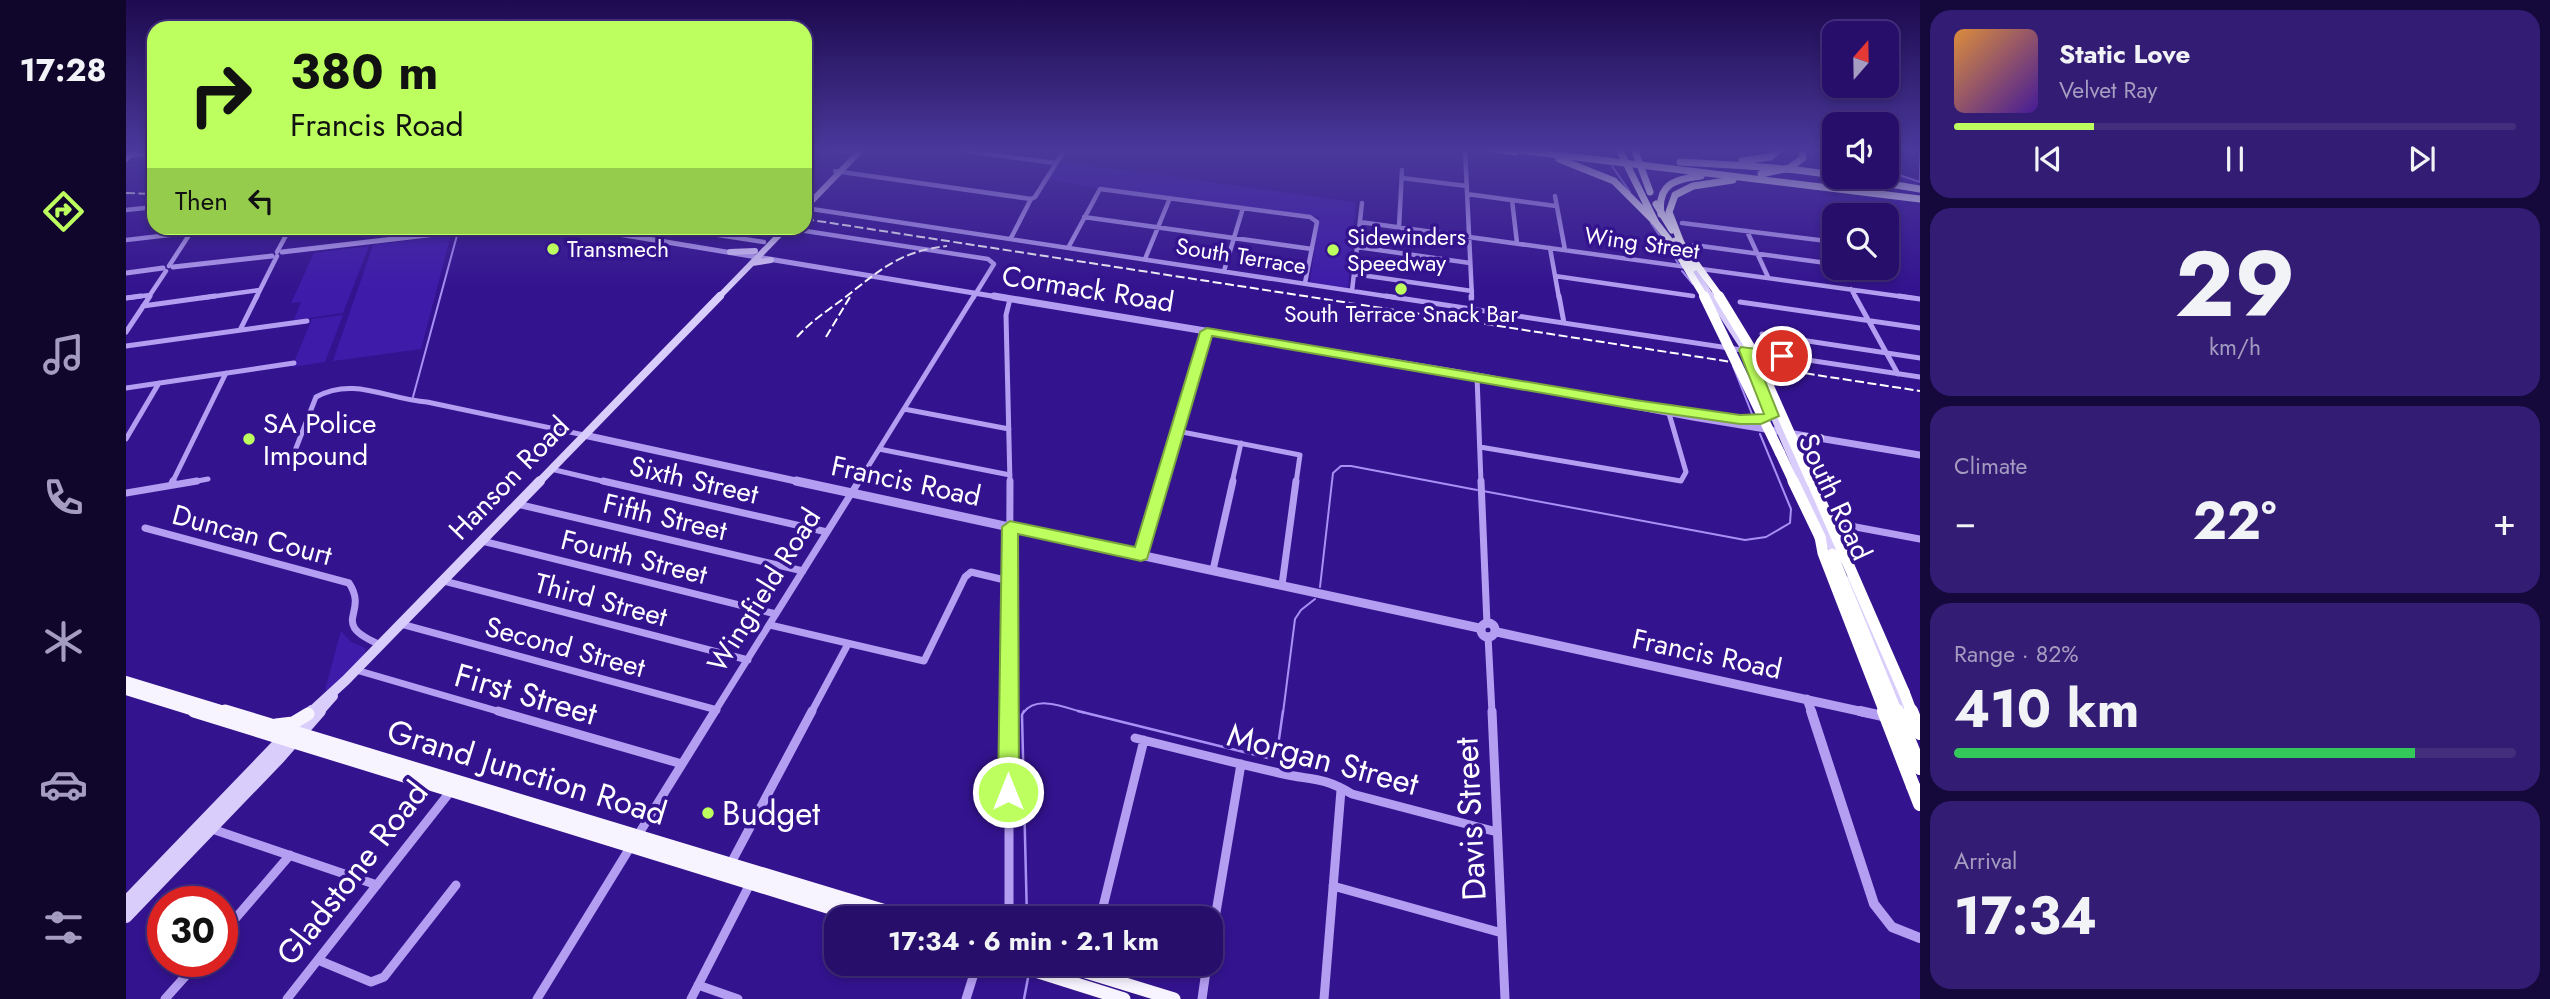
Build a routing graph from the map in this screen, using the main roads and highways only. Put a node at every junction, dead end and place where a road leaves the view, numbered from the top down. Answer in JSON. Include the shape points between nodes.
{"nodes":[{"id":1,"x":1632,"y":196,"type":"edge"},
{"id":2,"x":1647,"y":196,"type":"edge"},
{"id":3,"x":1652,"y":196,"type":"edge"},
{"id":4,"x":1661,"y":196,"type":"edge"},
{"id":5,"x":1678,"y":196,"type":"edge"},
{"id":6,"x":1884,"y":196,"type":"edge"},
{"id":7,"x":1888,"y":196,"type":"edge"},
{"id":8,"x":1920,"y":200,"type":"edge"},
{"id":9,"x":1655,"y":218,"type":"junction"},
{"id":10,"x":773,"y":235,"type":"edge"},
{"id":11,"x":777,"y":235,"type":"edge"},
{"id":12,"x":1681,"y":243,"type":"junction"},
{"id":13,"x":764,"y":246,"type":"junction"},
{"id":14,"x":753,"y":257,"type":"junction"},
{"id":15,"x":741,"y":266,"type":"junction"},
{"id":16,"x":1693,"y":268,"type":"joint"},
{"id":17,"x":706,"y":308,"type":"junction"},
{"id":18,"x":1746,"y":350,"type":"joint"},
{"id":19,"x":1772,"y":416,"type":"junction"},
{"id":20,"x":1740,"y":419,"type":"road end"},
{"id":21,"x":1820,"y":438,"type":"road end"},
{"id":22,"x":1784,"y":442,"type":"junction"},
{"id":23,"x":1820,"y":537,"type":"junction"},
{"id":24,"x":346,"y":680,"type":"junction"},
{"id":25,"x":126,"y":681,"type":"edge"},
{"id":26,"x":126,"y":690,"type":"edge"},
{"id":27,"x":1904,"y":692,"type":"junction"},
{"id":28,"x":308,"y":714,"type":"junction"},
{"id":29,"x":1914,"y":721,"type":"edge"},
{"id":30,"x":270,"y":730,"type":"junction"},
{"id":31,"x":1920,"y":733,"type":"edge"},
{"id":32,"x":297,"y":736,"type":"junction"},
{"id":33,"x":1920,"y":754,"type":"edge"},
{"id":34,"x":263,"y":760,"type":"junction"},
{"id":35,"x":1920,"y":768,"type":"edge"},
{"id":36,"x":455,"y":785,"type":"junction"},
{"id":37,"x":1920,"y":804,"type":"edge"},
{"id":38,"x":206,"y":827,"type":"junction"},
{"id":39,"x":635,"y":840,"type":"junction"},
{"id":40,"x":754,"y":877,"type":"junction"},
{"id":41,"x":126,"y":902,"type":"edge"},
{"id":42,"x":831,"y":906,"type":"edge"},
{"id":43,"x":864,"y":906,"type":"edge"},
{"id":44,"x":126,"y":917,"type":"edge"},
{"id":45,"x":1089,"y":976,"type":"edge"},
{"id":46,"x":1093,"y":976,"type":"edge"},
{"id":47,"x":1124,"y":999,"type":"edge"},
{"id":48,"x":1174,"y":999,"type":"edge"}],
"edges":[{"from":1,"to":9,"type":"highway"},
{"from":2,"to":9,"type":"highway"},
{"from":3,"to":12,"type":"highway","bridge":true},
{"from":4,"to":16,"type":"highway","via":[[1662,217]]},
{"from":5,"to":12,"type":"highway","bridge":true,"via":[[1671,202],[1669,215]]},
{"from":6,"to":8,"type":"highway","bridge":true},
{"from":7,"to":8,"type":"highway"},
{"from":9,"to":23,"type":"highway","bridge":true,"via":[[1706,296],[1738,357]]},
{"from":10,"to":13,"type":"main road","name":"Hanson Road"},
{"from":11,"to":13,"type":"main road","name":"Hanson Road"},
{"from":12,"to":27,"type":"highway","bridge":true,"via":[[1755,355]]},
{"from":13,"to":14,"type":"main road","name":"Hanson Road"},
{"from":13,"to":14,"type":"main road","via":[[765,257],[771,260]]},
{"from":14,"to":15,"type":"main road","name":"Hanson Road"},
{"from":14,"to":15,"type":"main road","via":[[732,253],[742,258]]},
{"from":14,"to":17,"type":"main road","name":"Hanson Road"},
{"from":15,"to":17,"type":"main road","name":"Hanson Road"},
{"from":16,"to":18,"type":"main road","name":"South Road"},
{"from":17,"to":24,"type":"main road","name":"Hanson Road"},
{"from":18,"to":19,"type":"main road","name":"South Road"},
{"from":19,"to":20,"type":"main road"},
{"from":19,"to":22,"type":"main road","name":"South Road"},
{"from":21,"to":22,"type":"main road"},
{"from":22,"to":29,"type":"main road","name":"South Road"},
{"from":23,"to":35,"type":"highway","bridge":true,"via":[[1830,550]]},
{"from":23,"to":37,"type":"highway","bridge":true},
{"from":24,"to":28,"type":"main road","name":"Hanson Road"},
{"from":24,"to":32,"type":"main road","name":"Hanson Road"},
{"from":25,"to":30,"type":"highway","name":"Grand Junction Road"},
{"from":26,"to":30,"type":"highway","name":"Grand Junction Road"},
{"from":27,"to":29,"type":"highway"},
{"from":27,"to":31,"type":"highway"},
{"from":28,"to":30,"type":"highway"},
{"from":28,"to":32,"type":"main road","name":"Hanson Road"},
{"from":29,"to":33,"type":"main road","name":"South Road"},
{"from":30,"to":32,"type":"highway","name":"Grand Junction Road"},
{"from":30,"to":34,"type":"main road","via":[[274,745]]},
{"from":32,"to":34,"type":"main road","name":"Hanson Road"},
{"from":32,"to":36,"type":"highway","name":"Grand Junction Road"},
{"from":32,"to":36,"type":"highway","name":"Grand Junction Road"},
{"from":32,"to":38,"type":"main road","name":"Hanson Road"},
{"from":34,"to":38,"type":"main road","name":"Hanson Road"},
{"from":36,"to":39,"type":"highway","name":"Grand Junction Road"},
{"from":38,"to":41,"type":"main road","name":"Hanson Road"},
{"from":38,"to":44,"type":"main road","name":"Hanson Road"},
{"from":39,"to":40,"type":"highway","name":"Grand Junction Road"},
{"from":39,"to":40,"type":"highway","name":"Grand Junction Road","via":[[731,863]]},
{"from":40,"to":42,"type":"highway","name":"Grand Junction Road"},
{"from":40,"to":43,"type":"highway","name":"Grand Junction Road"},
{"from":45,"to":47,"type":"highway"},
{"from":46,"to":48,"type":"highway"}]}
